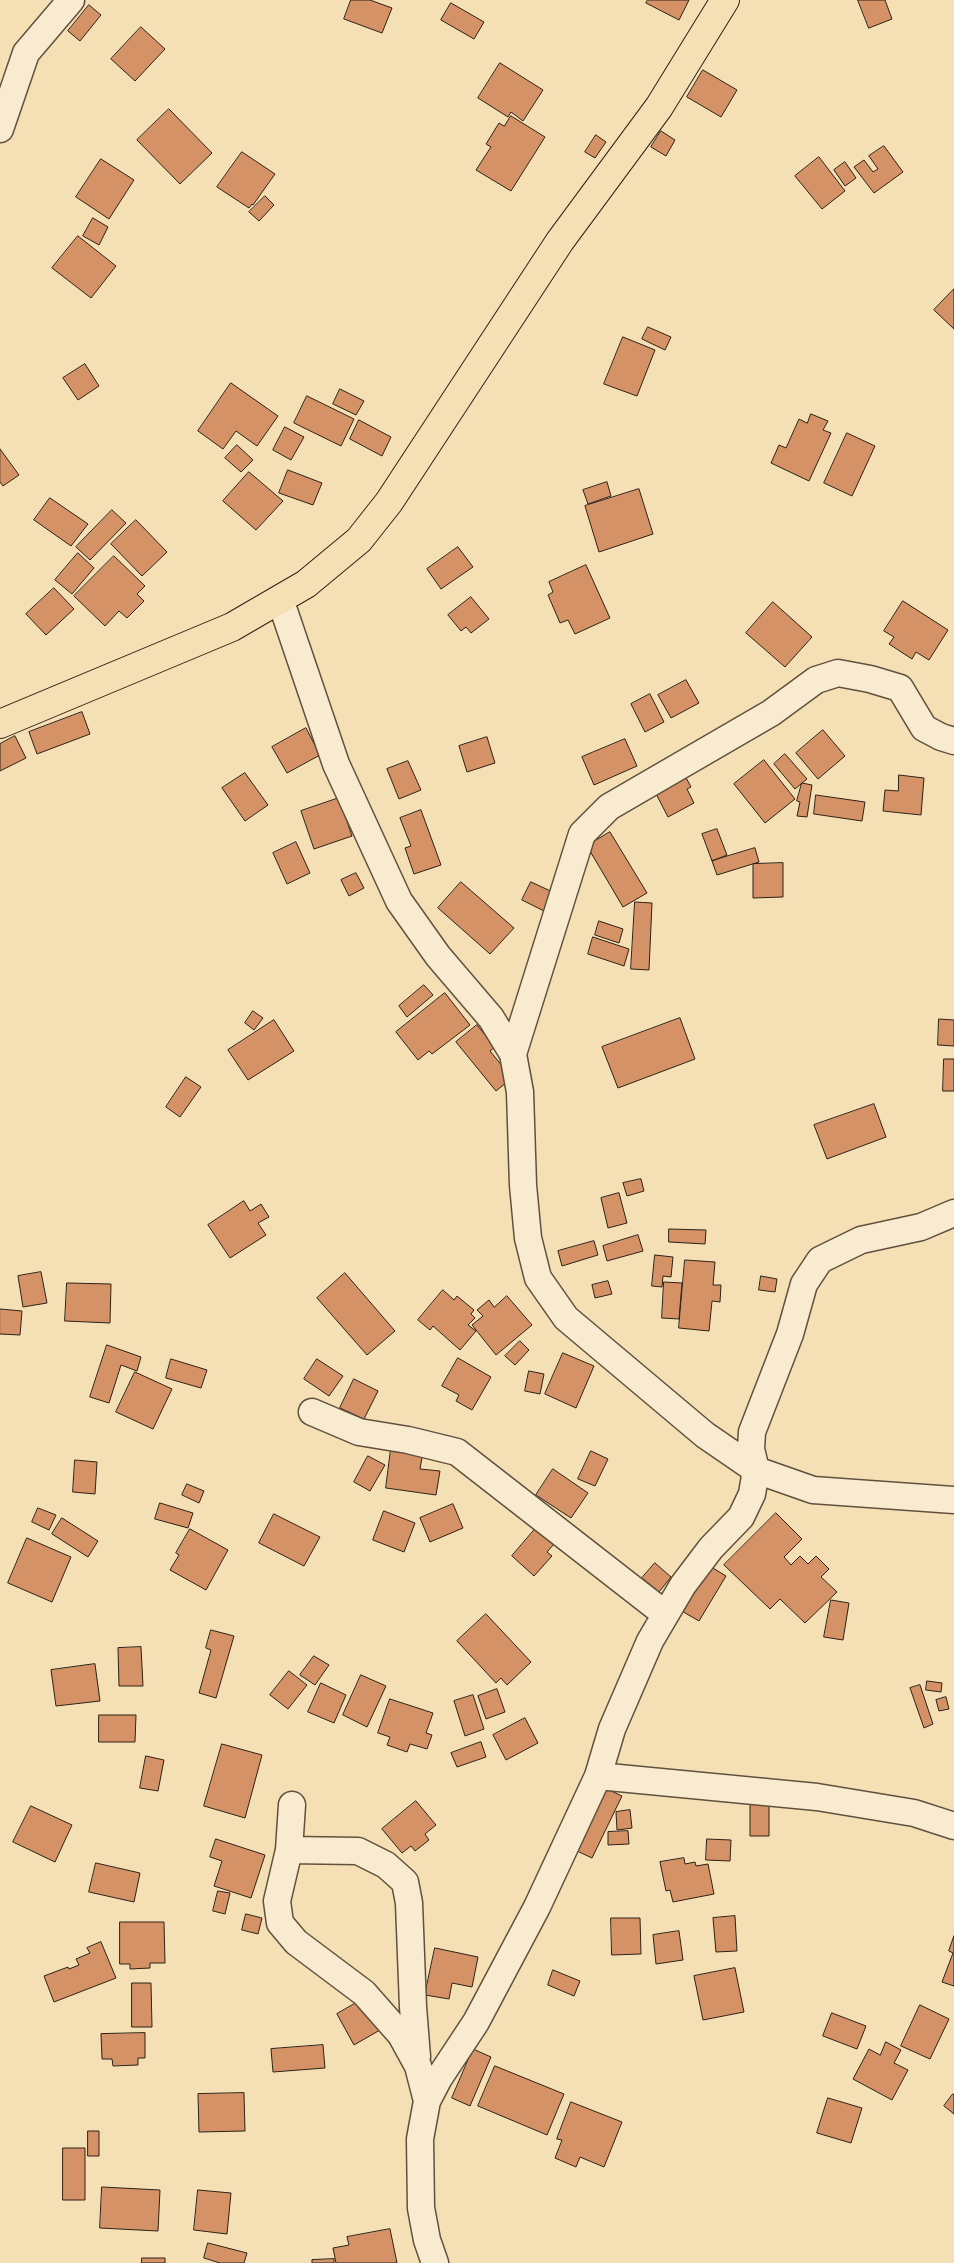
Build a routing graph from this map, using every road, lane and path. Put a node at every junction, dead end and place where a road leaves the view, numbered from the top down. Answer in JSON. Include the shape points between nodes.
{"nodes":[{"id":1,"x":71,"y":0,"type":"edge"},
{"id":2,"x":725,"y":0,"type":"edge"},
{"id":3,"x":0,"y":129,"type":"edge"},
{"id":4,"x":280,"y":599,"type":"junction"},
{"id":5,"x":0,"y":724,"type":"edge"},
{"id":6,"x":954,"y":741,"type":"edge"},
{"id":7,"x":513,"y":1054,"type":"junction"},
{"id":8,"x":954,"y":1213,"type":"edge"},
{"id":9,"x":312,"y":1412,"type":"dead end"},
{"id":10,"x":756,"y":1470,"type":"junction"},
{"id":11,"x":954,"y":1500,"type":"edge"},
{"id":12,"x":665,"y":1614,"type":"junction"},
{"id":13,"x":598,"y":1776,"type":"junction"},
{"id":14,"x":292,"y":1805,"type":"dead end"},
{"id":15,"x":954,"y":1826,"type":"edge"},
{"id":16,"x":289,"y":1850,"type":"junction"},
{"id":17,"x":418,"y":2066,"type":"junction"},
{"id":18,"x":427,"y":2102,"type":"junction"},
{"id":19,"x":435,"y":2263,"type":"edge"}],
"edges":[{"from":1,"to":3,"type":"street","via":[[26,54]]},
{"from":2,"to":4,"type":"main road","via":[[659,107],[560,241],[389,502],[358,540],[306,584]]},
{"from":4,"to":5,"type":"main road","via":[[232,627]]},
{"from":4,"to":7,"type":"street","via":[[336,764],[399,901],[438,956],[491,1018]]},
{"from":6,"to":7,"type":"street","via":[[924,728],[900,688],[838,673],[816,680],[771,713],[609,807],[582,834]]},
{"from":7,"to":10,"type":"street","via":[[520,1092],[528,1238],[538,1278],[566,1318],[705,1435]]},
{"from":8,"to":10,"type":"street","via":[[921,1227],[861,1240],[820,1260],[812,1270],[804,1284],[790,1334],[752,1432],[751,1449]]},
{"from":9,"to":12,"type":"street","via":[[359,1432],[457,1452]]},
{"from":10,"to":11,"type":"street","via":[[813,1490]]},
{"from":10,"to":12,"type":"street","via":[[752,1494],[741,1517],[711,1548]]},
{"from":12,"to":13,"type":"street","via":[[612,1729]]},
{"from":13,"to":15,"type":"street","via":[[817,1797],[914,1813]]},
{"from":13,"to":18,"type":"street","via":[[537,1907],[476,2022]]},
{"from":14,"to":16,"type":"street"},
{"from":16,"to":17,"type":"street","via":[[277,1901],[280,1923],[296,1942],[364,1993],[401,2036]]},
{"from":16,"to":17,"type":"street","via":[[358,1851],[386,1865],[406,1882]]},
{"from":17,"to":18,"type":"street"},
{"from":18,"to":19,"type":"street","via":[[420,2139],[422,2208],[426,2240]]}]}
